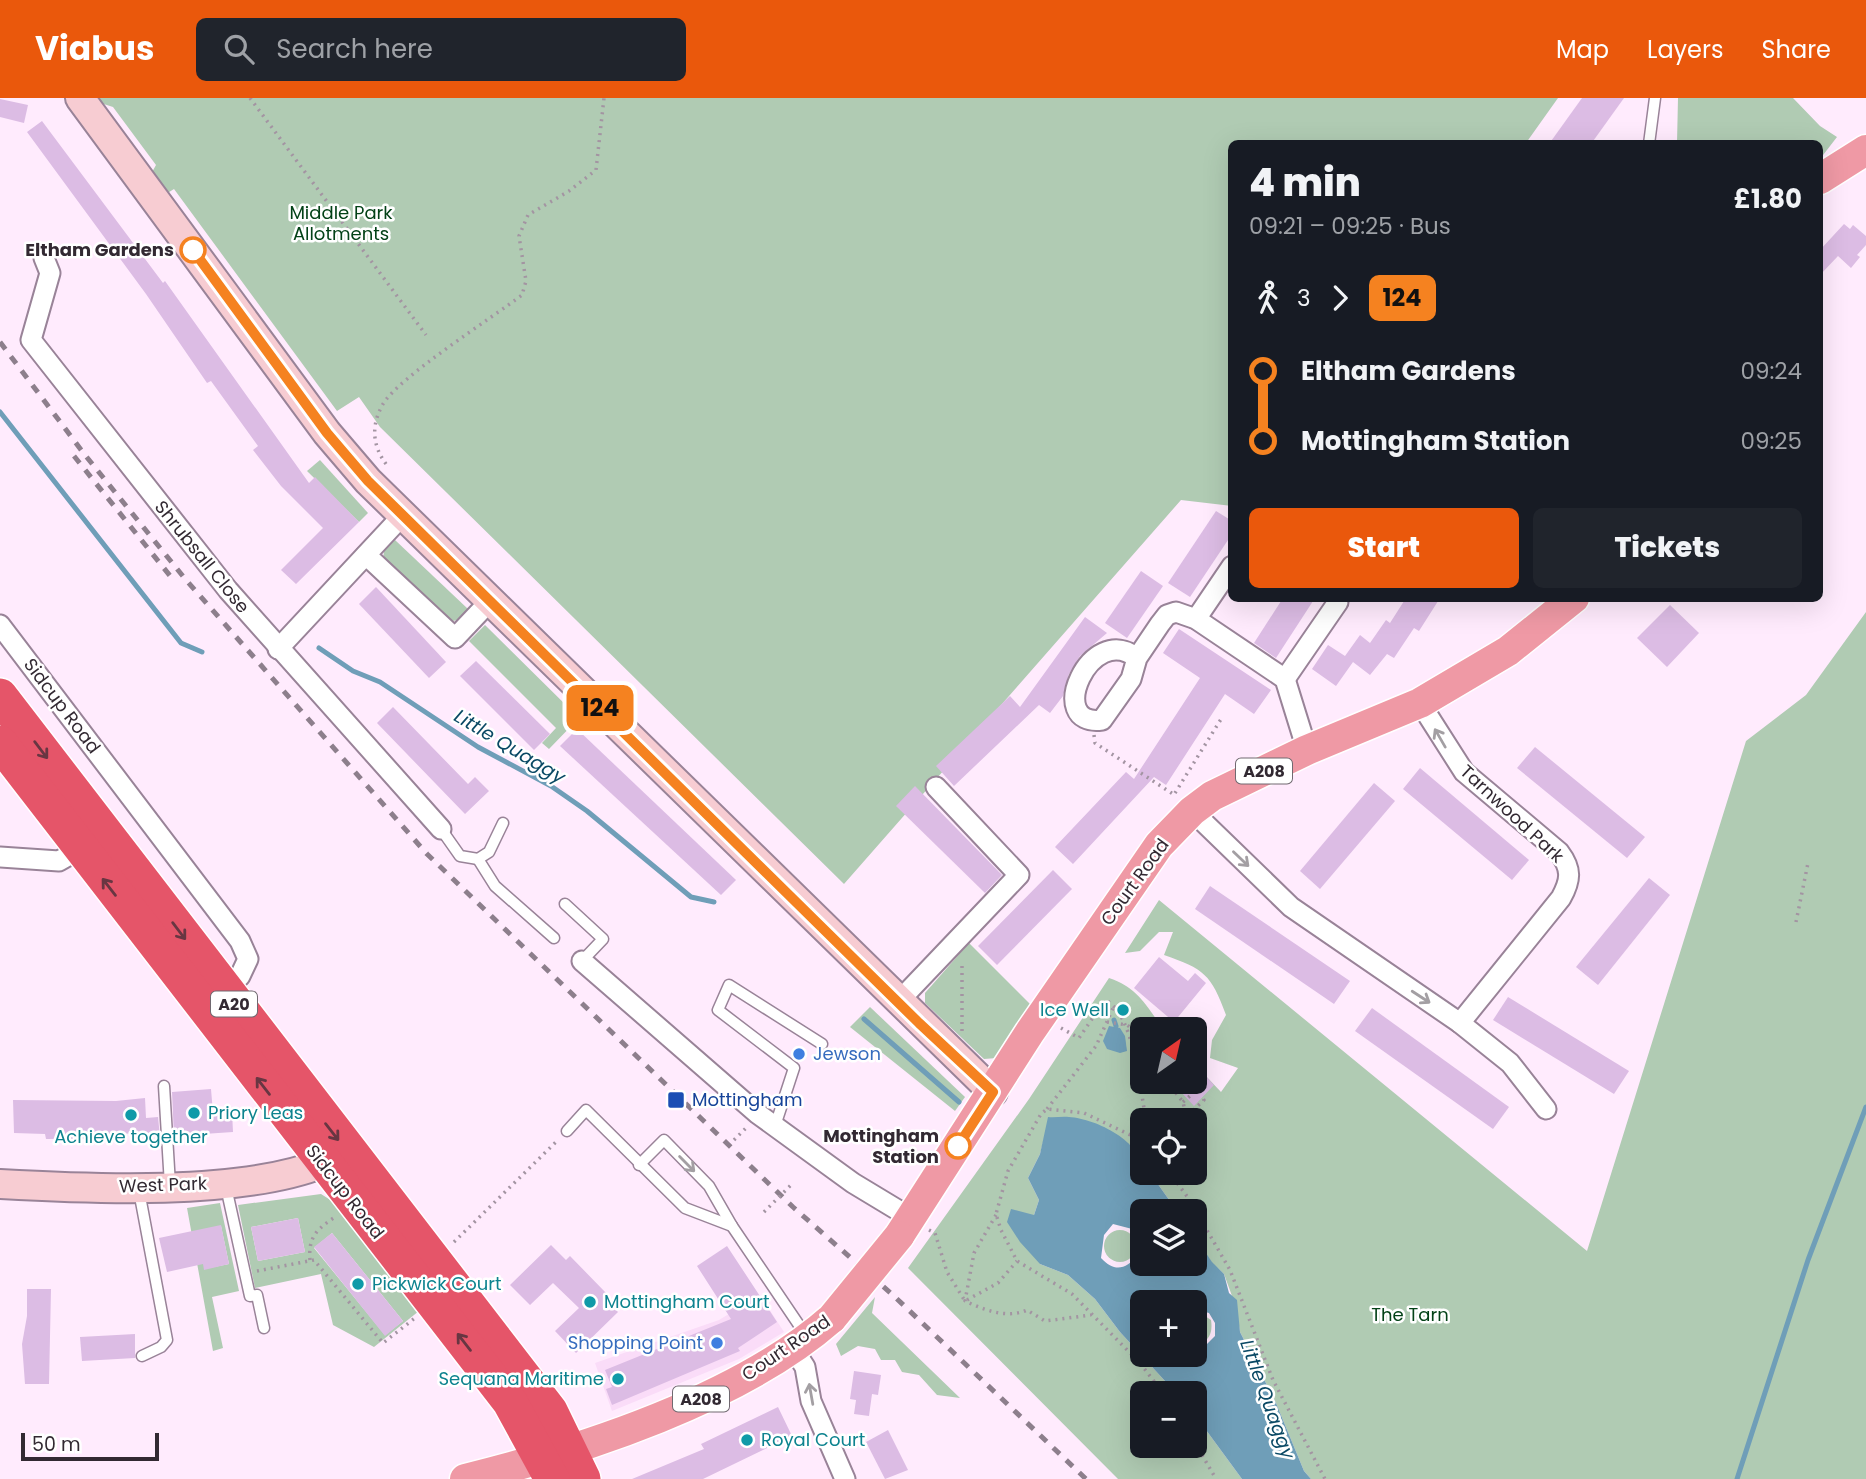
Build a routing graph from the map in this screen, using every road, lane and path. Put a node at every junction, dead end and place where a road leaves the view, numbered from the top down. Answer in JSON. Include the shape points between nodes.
{"nodes":[{"id":1,"x":80,"y":98,"type":"edge"},
{"id":2,"x":250,"y":98,"type":"edge"},
{"id":3,"x":604,"y":98,"type":"edge"},
{"id":4,"x":1655,"y":98,"type":"edge"},
{"id":5,"x":1650,"y":140,"type":"edge"},
{"id":6,"x":1866,"y":150,"type":"edge"},
{"id":7,"x":1823,"y":177,"type":"edge"},
{"id":8,"x":44,"y":258,"type":"dead end"},
{"id":9,"x":426,"y":335,"type":"dead end"},
{"id":10,"x":386,"y":464,"type":"dead end"},
{"id":11,"x":402,"y":515,"type":"junction"},
{"id":12,"x":366,"y":555,"type":"junction"},
{"id":13,"x":1228,"y":572,"type":"edge"},
{"id":14,"x":490,"y":601,"type":"junction"},
{"id":15,"x":1338,"y":602,"type":"dead end"},
{"id":16,"x":1569,"y":602,"type":"edge"},
{"id":17,"x":1196,"y":619,"type":"junction"},
{"id":18,"x":0,"y":625,"type":"edge"},
{"id":19,"x":278,"y":649,"type":"junction"},
{"id":20,"x":1137,"y":658,"type":"junction"},
{"id":21,"x":1285,"y":680,"type":"junction"},
{"id":22,"x":0,"y":696,"type":"edge"},
{"id":23,"x":1420,"y":703,"type":"junction"},
{"id":24,"x":1223,"y":716,"type":"dead end"},
{"id":25,"x":0,"y":743,"type":"edge"},
{"id":26,"x":1095,"y":743,"type":"dead end"},
{"id":27,"x":1307,"y":750,"type":"junction"},
{"id":28,"x":936,"y":787,"type":"dead end"},
{"id":29,"x":1183,"y":803,"type":"junction"},
{"id":30,"x":503,"y":823,"type":"dead end"},
{"id":31,"x":441,"y":829,"type":"joint"},
{"id":32,"x":80,"y":849,"type":"junction"},
{"id":33,"x":0,"y":857,"type":"edge"},
{"id":34,"x":478,"y":859,"type":"junction"},
{"id":35,"x":1808,"y":863,"type":"dead end"},
{"id":36,"x":565,"y":904,"type":"dead end"},
{"id":37,"x":1796,"y":922,"type":"dead end"},
{"id":38,"x":554,"y":938,"type":"dead end"},
{"id":39,"x":962,"y":960,"type":"dead end"},
{"id":40,"x":582,"y":961,"type":"joint"},
{"id":41,"x":224,"y":990,"type":"junction"},
{"id":42,"x":898,"y":1002,"type":"junction"},
{"id":43,"x":1115,"y":1004,"type":"junction"},
{"id":44,"x":1113,"y":1023,"type":"junction"},
{"id":45,"x":1460,"y":1023,"type":"junction"},
{"id":46,"x":1127,"y":1024,"type":"junction"},
{"id":47,"x":1060,"y":1026,"type":"dead end"},
{"id":48,"x":1130,"y":1026,"type":"edge"},
{"id":49,"x":963,"y":1035,"type":"dead end"},
{"id":50,"x":1129,"y":1042,"type":"joint"},
{"id":51,"x":822,"y":1044,"type":"dead end"},
{"id":52,"x":164,"y":1086,"type":"dead end"},
{"id":53,"x":993,"y":1092,"type":"junction"},
{"id":54,"x":1176,"y":1094,"type":"edge"},
{"id":55,"x":1191,"y":1095,"type":"dead end"},
{"id":56,"x":1202,"y":1097,"type":"dead end"},
{"id":57,"x":1182,"y":1102,"type":"junction"},
{"id":58,"x":1143,"y":1108,"type":"edge"},
{"id":59,"x":1184,"y":1108,"type":"edge"},
{"id":60,"x":1196,"y":1108,"type":"edge"},
{"id":61,"x":1047,"y":1109,"type":"junction"},
{"id":62,"x":1546,"y":1109,"type":"dead end"},
{"id":63,"x":752,"y":1123,"type":"dead end"},
{"id":64,"x":775,"y":1126,"type":"junction"},
{"id":65,"x":568,"y":1131,"type":"joint"},
{"id":66,"x":1130,"y":1134,"type":"edge"},
{"id":67,"x":734,"y":1140,"type":"dead end"},
{"id":68,"x":323,"y":1163,"type":"junction"},
{"id":69,"x":639,"y":1165,"type":"junction"},
{"id":70,"x":225,"y":1182,"type":"junction"},
{"id":71,"x":0,"y":1184,"type":"edge"},
{"id":72,"x":792,"y":1184,"type":"dead end"},
{"id":73,"x":170,"y":1185,"type":"junction"},
{"id":74,"x":1179,"y":1185,"type":"edge"},
{"id":75,"x":138,"y":1187,"type":"junction"},
{"id":76,"x":764,"y":1212,"type":"dead end"},
{"id":77,"x":339,"y":1214,"type":"dead end"},
{"id":78,"x":996,"y":1214,"type":"junction"},
{"id":79,"x":732,"y":1226,"type":"junction"},
{"id":80,"x":911,"y":1227,"type":"junction"},
{"id":81,"x":447,"y":1248,"type":"dead end"},
{"id":82,"x":310,"y":1260,"type":"junction"},
{"id":83,"x":1017,"y":1261,"type":"junction"},
{"id":84,"x":245,"y":1273,"type":"junction"},
{"id":85,"x":965,"y":1301,"type":"junction"},
{"id":86,"x":1091,"y":1315,"type":"junction"},
{"id":87,"x":416,"y":1317,"type":"dead end"},
{"id":88,"x":264,"y":1328,"type":"dead end"},
{"id":89,"x":800,"y":1342,"type":"junction"},
{"id":90,"x":142,"y":1356,"type":"dead end"},
{"id":91,"x":1154,"y":1381,"type":"edge"},
{"id":92,"x":1204,"y":1458,"type":"edge"},
{"id":93,"x":562,"y":1467,"type":"edge"},
{"id":94,"x":843,"y":1471,"type":"edge"},
{"id":95,"x":464,"y":1479,"type":"edge"},
{"id":96,"x":1216,"y":1479,"type":"edge"},
{"id":97,"x":1325,"y":1479,"type":"edge"}],
"edges":[{"from":1,"to":11,"type":"street","via":[[327,433]]},
{"from":2,"to":9,"type":"path"},
{"from":3,"to":10,"type":"path","via":[[596,170],[528,215],[519,236],[526,281],[522,295],[420,370],[382,406],[374,426],[374,443]]},
{"from":4,"to":5,"type":"lane"},
{"from":6,"to":7,"type":"main road"},
{"from":8,"to":19,"type":"street","name":"Shrubsall Close","via":[[50,274],[31,340]]},
{"from":11,"to":12,"type":"street"},
{"from":11,"to":14,"type":"street"},
{"from":12,"to":14,"type":"street","via":[[456,638]]},
{"from":12,"to":19,"type":"street"},
{"from":13,"to":17,"type":"street"},
{"from":14,"to":42,"type":"street"},
{"from":15,"to":21,"type":"street"},
{"from":16,"to":23,"type":"main road","name":"Court Road","number":"A208","via":[[1508,651]]},
{"from":17,"to":20,"type":"street","via":[[1176,612],[1167,615]]},
{"from":17,"to":21,"type":"street"},
{"from":18,"to":41,"type":"street","name":"Sidcup Road","via":[[240,941],[248,959],[240,976]]},
{"from":19,"to":31,"type":"street","name":"Shrubsall Close"},
{"from":20,"to":20,"type":"street","via":[[1131,679],[1101,720],[1083,718],[1073,697],[1080,679],[1107,650],[1126,649]]},
{"from":21,"to":27,"type":"street"},
{"from":22,"to":41,"type":"highway","name":"Sidcup Road","number":"A20","one_way":true},
{"from":23,"to":27,"type":"main road","name":"Court Road","number":"A208"},
{"from":45,"to":23,"type":"street","name":"Tarnwood Park","one_way":true,"via":[[1561,898],[1570,874],[1559,852],[1464,772]]},
{"from":24,"to":29,"type":"path"},
{"from":25,"to":32,"type":"highway","name":"Sidcup Road","number":"A20"},
{"from":26,"to":29,"type":"path"},
{"from":27,"to":29,"type":"main road","name":"Court Road","number":"A208","via":[[1212,796]]},
{"from":28,"to":42,"type":"street","via":[[1019,875]]},
{"from":29,"to":45,"type":"street","one_way":true,"via":[[1291,907]]},
{"from":29,"to":53,"type":"main road","name":"Court Road","number":"A208"},
{"from":30,"to":34,"type":"lane","via":[[489,852]]},
{"from":31,"to":34,"type":"lane","via":[[460,856]]},
{"from":32,"to":33,"type":"street","via":[[60,861]]},
{"from":68,"to":32,"type":"highway","name":"Sidcup Road","number":"A20","one_way":true},
{"from":34,"to":38,"type":"lane","via":[[495,887]]},
{"from":35,"to":37,"type":"path"},
{"from":36,"to":40,"type":"lane","via":[[603,939]]},
{"from":39,"to":49,"type":"path"},
{"from":40,"to":64,"type":"street"},
{"from":41,"to":93,"type":"highway","name":"Sidcup Road","number":"A20","one_way":true,"via":[[550,1411]]},
{"from":42,"to":53,"type":"street"},
{"from":43,"to":44,"type":"path"},
{"from":43,"to":46,"type":"path"},
{"from":43,"to":47,"type":"path","via":[[1105,1000],[1079,1038]]},
{"from":44,"to":46,"type":"path"},
{"from":44,"to":61,"type":"path"},
{"from":45,"to":62,"type":"street","via":[[1510,1063]]},
{"from":46,"to":48,"type":"path"},
{"from":46,"to":50,"type":"path"},
{"from":50,"to":58,"type":"path"},
{"from":51,"to":64,"type":"lane","via":[[729,985],[718,1010],[794,1068]]},
{"from":52,"to":73,"type":"lane"},
{"from":53,"to":80,"type":"main road","name":"Court Road","number":"A208"},
{"from":54,"to":57,"type":"path"},
{"from":55,"to":57,"type":"path"},
{"from":56,"to":60,"type":"path"},
{"from":57,"to":59,"type":"path"},
{"from":61,"to":66,"type":"path","via":[[1084,1113]]},
{"from":61,"to":78,"type":"path","via":[[1009,1171]]},
{"from":63,"to":67,"type":"path"},
{"from":64,"to":80,"type":"street"},
{"from":65,"to":69,"type":"lane","via":[[586,1110]]},
{"from":65,"to":81,"type":"path"},
{"from":68,"to":70,"type":"street","name":"West Park","via":[[277,1176]]},
{"from":93,"to":68,"type":"highway","name":"Sidcup Road","number":"A20","one_way":true},
{"from":69,"to":79,"type":"lane","via":[[685,1208]]},
{"from":69,"to":79,"type":"lane","one_way":true,"via":[[664,1140],[709,1186]]},
{"from":70,"to":73,"type":"street","name":"West Park"},
{"from":70,"to":84,"type":"lane"},
{"from":71,"to":75,"type":"street","name":"West Park"},
{"from":72,"to":76,"type":"path","bridge":true},
{"from":73,"to":75,"type":"street","name":"West Park"},
{"from":74,"to":97,"type":"path","via":[[1230,1270],[1273,1380]]},
{"from":75,"to":90,"type":"lane","via":[[167,1340]]},
{"from":77,"to":82,"type":"path","via":[[315,1231]]},
{"from":78,"to":83,"type":"path"},
{"from":78,"to":85,"type":"path","via":[[974,1253]]},
{"from":79,"to":89,"type":"lane"},
{"from":80,"to":85,"type":"path","via":[[935,1234],[947,1272]]},
{"from":80,"to":89,"type":"main road","name":"Court Road","number":"A208","bridge":true,"via":[[832,1318]]},
{"from":82,"to":84,"type":"path"},
{"from":82,"to":87,"type":"path","via":[[318,1263],[383,1343]]},
{"from":83,"to":85,"type":"path","via":[[998,1283]]},
{"from":83,"to":86,"type":"path","via":[[1072,1294]]},
{"from":84,"to":88,"type":"lane","via":[[250,1297],[257,1295]]},
{"from":85,"to":86,"type":"path","via":[[1008,1314],[1027,1310],[1045,1321]]},
{"from":86,"to":91,"type":"path"},
{"from":89,"to":93,"type":"main road","name":"Court Road","number":"A208","via":[[749,1376]]},
{"from":94,"to":89,"type":"street","one_way":true,"via":[[811,1401]]},
{"from":92,"to":96,"type":"path"},
{"from":93,"to":95,"type":"main road","name":"Court Road","number":"A208"}]}
